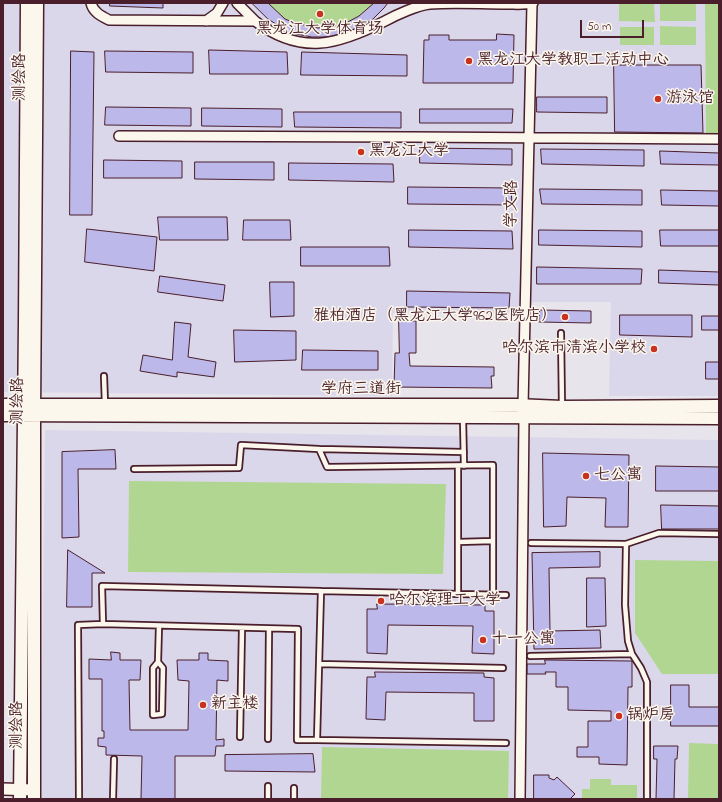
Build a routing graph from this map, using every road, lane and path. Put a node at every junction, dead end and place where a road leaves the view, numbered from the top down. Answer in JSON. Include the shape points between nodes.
{"nodes":[{"id":1,"x":27,"y":3,"type":"edge"},
{"id":2,"x":37,"y":3,"type":"edge"},
{"id":3,"x":91,"y":3,"type":"edge"},
{"id":4,"x":223,"y":3,"type":"edge"},
{"id":5,"x":237,"y":3,"type":"edge"},
{"id":6,"x":532,"y":3,"type":"edge"},
{"id":7,"x":428,"y":4,"type":"edge"},
{"id":8,"x":206,"y":21,"type":"junction"},
{"id":9,"x":255,"y":21,"type":"junction"},
{"id":10,"x":119,"y":136,"type":"dead end"},
{"id":11,"x":530,"y":137,"type":"junction"},
{"id":12,"x":719,"y":139,"type":"edge"},
{"id":13,"x":561,"y":333,"type":"dead end"},
{"id":14,"x":104,"y":376,"type":"dead end"},
{"id":15,"x":3,"y":405,"type":"edge"},
{"id":16,"x":105,"y":406,"type":"junction"},
{"id":17,"x":719,"y":406,"type":"edge"},
{"id":18,"x":562,"y":407,"type":"junction"},
{"id":19,"x":30,"y":410,"type":"junction"},
{"id":20,"x":524,"y":411,"type":"junction"},
{"id":21,"x":3,"y":415,"type":"edge"},
{"id":22,"x":463,"y":417,"type":"junction"},
{"id":23,"x":719,"y":418,"type":"edge"},
{"id":24,"x":319,"y":449,"type":"junction"},
{"id":25,"x":464,"y":452,"type":"junction"},
{"id":26,"x":458,"y":466,"type":"junction"},
{"id":27,"x":464,"y":466,"type":"junction"},
{"id":28,"x":134,"y":469,"type":"dead end"},
{"id":29,"x":719,"y":534,"type":"edge"},
{"id":30,"x":493,"y":541,"type":"junction"},
{"id":31,"x":458,"y":542,"type":"junction"},
{"id":32,"x":531,"y":543,"type":"dead end"},
{"id":33,"x":626,"y":544,"type":"junction"},
{"id":34,"x":321,"y":592,"type":"junction"},
{"id":35,"x":458,"y":594,"type":"junction"},
{"id":36,"x":493,"y":594,"type":"junction"},
{"id":37,"x":506,"y":595,"type":"dead end"},
{"id":38,"x":103,"y":624,"type":"junction"},
{"id":39,"x":159,"y":626,"type":"junction"},
{"id":40,"x":242,"y":628,"type":"junction"},
{"id":41,"x":269,"y":629,"type":"junction"},
{"id":42,"x":632,"y":654,"type":"junction"},
{"id":43,"x":530,"y":656,"type":"dead end"},
{"id":44,"x":158,"y":662,"type":"junction"},
{"id":45,"x":319,"y":664,"type":"junction"},
{"id":46,"x":503,"y":668,"type":"dead end"},
{"id":47,"x":240,"y":737,"type":"dead end"},
{"id":48,"x":268,"y":739,"type":"dead end"},
{"id":49,"x":317,"y":740,"type":"junction"},
{"id":50,"x":506,"y":743,"type":"dead end"},
{"id":51,"x":114,"y":759,"type":"dead end"},
{"id":52,"x":268,"y":786,"type":"dead end"},
{"id":53,"x":294,"y":788,"type":"dead end"},
{"id":54,"x":3,"y":789,"type":"edge"},
{"id":55,"x":20,"y":794,"type":"edge"},
{"id":56,"x":34,"y":794,"type":"edge"},
{"id":57,"x":79,"y":799,"type":"edge"},
{"id":58,"x":113,"y":799,"type":"edge"},
{"id":59,"x":268,"y":799,"type":"edge"},
{"id":60,"x":294,"y":799,"type":"edge"},
{"id":61,"x":520,"y":799,"type":"edge"},
{"id":62,"x":647,"y":799,"type":"edge"}],
"edges":[{"from":1,"to":19,"type":"main road","name":"测绘路"},
{"from":2,"to":19,"type":"main road","name":"测绘路"},
{"from":3,"to":8,"type":"street","via":[[100,16],[109,20]]},
{"from":4,"to":8,"type":"street","via":[[217,13]]},
{"from":5,"to":9,"type":"street"},
{"from":6,"to":7,"type":"street"},
{"from":6,"to":11,"type":"street","name":"学文路"},
{"from":7,"to":9,"type":"street","via":[[398,14],[353,36],[320,44],[294,41],[265,29]]},
{"from":8,"to":9,"type":"street"},
{"from":10,"to":11,"type":"street"},
{"from":11,"to":12,"type":"street"},
{"from":11,"to":20,"type":"street","name":"学文路"},
{"from":13,"to":18,"type":"lane"},
{"from":14,"to":16,"type":"lane"},
{"from":15,"to":19,"type":"main road","name":"学府三道街"},
{"from":16,"to":19,"type":"main road","name":"学府三道街"},
{"from":16,"to":20,"type":"main road","name":"学府三道街"},
{"from":17,"to":18,"type":"main road","name":"学府三道街"},
{"from":18,"to":20,"type":"main road","name":"学府三道街"},
{"from":19,"to":21,"type":"main road","name":"学府三道街"},
{"from":19,"to":22,"type":"main road","name":"学府三道街"},
{"from":19,"to":55,"type":"main road","name":"测绘路"},
{"from":19,"to":56,"type":"main road","name":"测绘路"},
{"from":20,"to":22,"type":"main road","name":"学府三道街"},
{"from":20,"to":23,"type":"main road","name":"学府三道街"},
{"from":20,"to":61,"type":"street","name":"学文路"},
{"from":22,"to":25,"type":"lane"},
{"from":24,"to":25,"type":"lane"},
{"from":24,"to":26,"type":"lane","via":[[327,467]]},
{"from":24,"to":28,"type":"lane","via":[[241,445],[239,468]]},
{"from":25,"to":27,"type":"lane"},
{"from":26,"to":27,"type":"lane"},
{"from":26,"to":31,"type":"lane"},
{"from":27,"to":30,"type":"lane","via":[[493,466]]},
{"from":29,"to":33,"type":"lane","via":[[659,533]]},
{"from":30,"to":31,"type":"lane"},
{"from":30,"to":36,"type":"lane"},
{"from":31,"to":35,"type":"lane"},
{"from":32,"to":33,"type":"lane"},
{"from":33,"to":42,"type":"lane","via":[[624,605],[628,642]]},
{"from":34,"to":35,"type":"lane"},
{"from":34,"to":38,"type":"lane","via":[[102,586]]},
{"from":34,"to":45,"type":"lane"},
{"from":35,"to":36,"type":"lane"},
{"from":36,"to":37,"type":"lane"},
{"from":38,"to":39,"type":"lane"},
{"from":38,"to":57,"type":"lane","via":[[78,625]]},
{"from":39,"to":40,"type":"lane"},
{"from":39,"to":44,"type":"lane"},
{"from":40,"to":41,"type":"lane"},
{"from":40,"to":47,"type":"lane"},
{"from":41,"to":48,"type":"lane"},
{"from":41,"to":49,"type":"lane","via":[[298,629],[297,740]]},
{"from":42,"to":43,"type":"lane"},
{"from":42,"to":62,"type":"lane","via":[[647,682]]},
{"from":44,"to":44,"type":"lane","via":[[153,668],[153,714],[162,714],[163,668]]},
{"from":45,"to":46,"type":"lane"},
{"from":45,"to":49,"type":"lane"},
{"from":49,"to":50,"type":"lane"},
{"from":51,"to":58,"type":"lane"},
{"from":52,"to":59,"type":"lane"},
{"from":53,"to":60,"type":"lane"},
{"from":54,"to":55,"type":"street"},
{"from":55,"to":56,"type":"street"}]}
